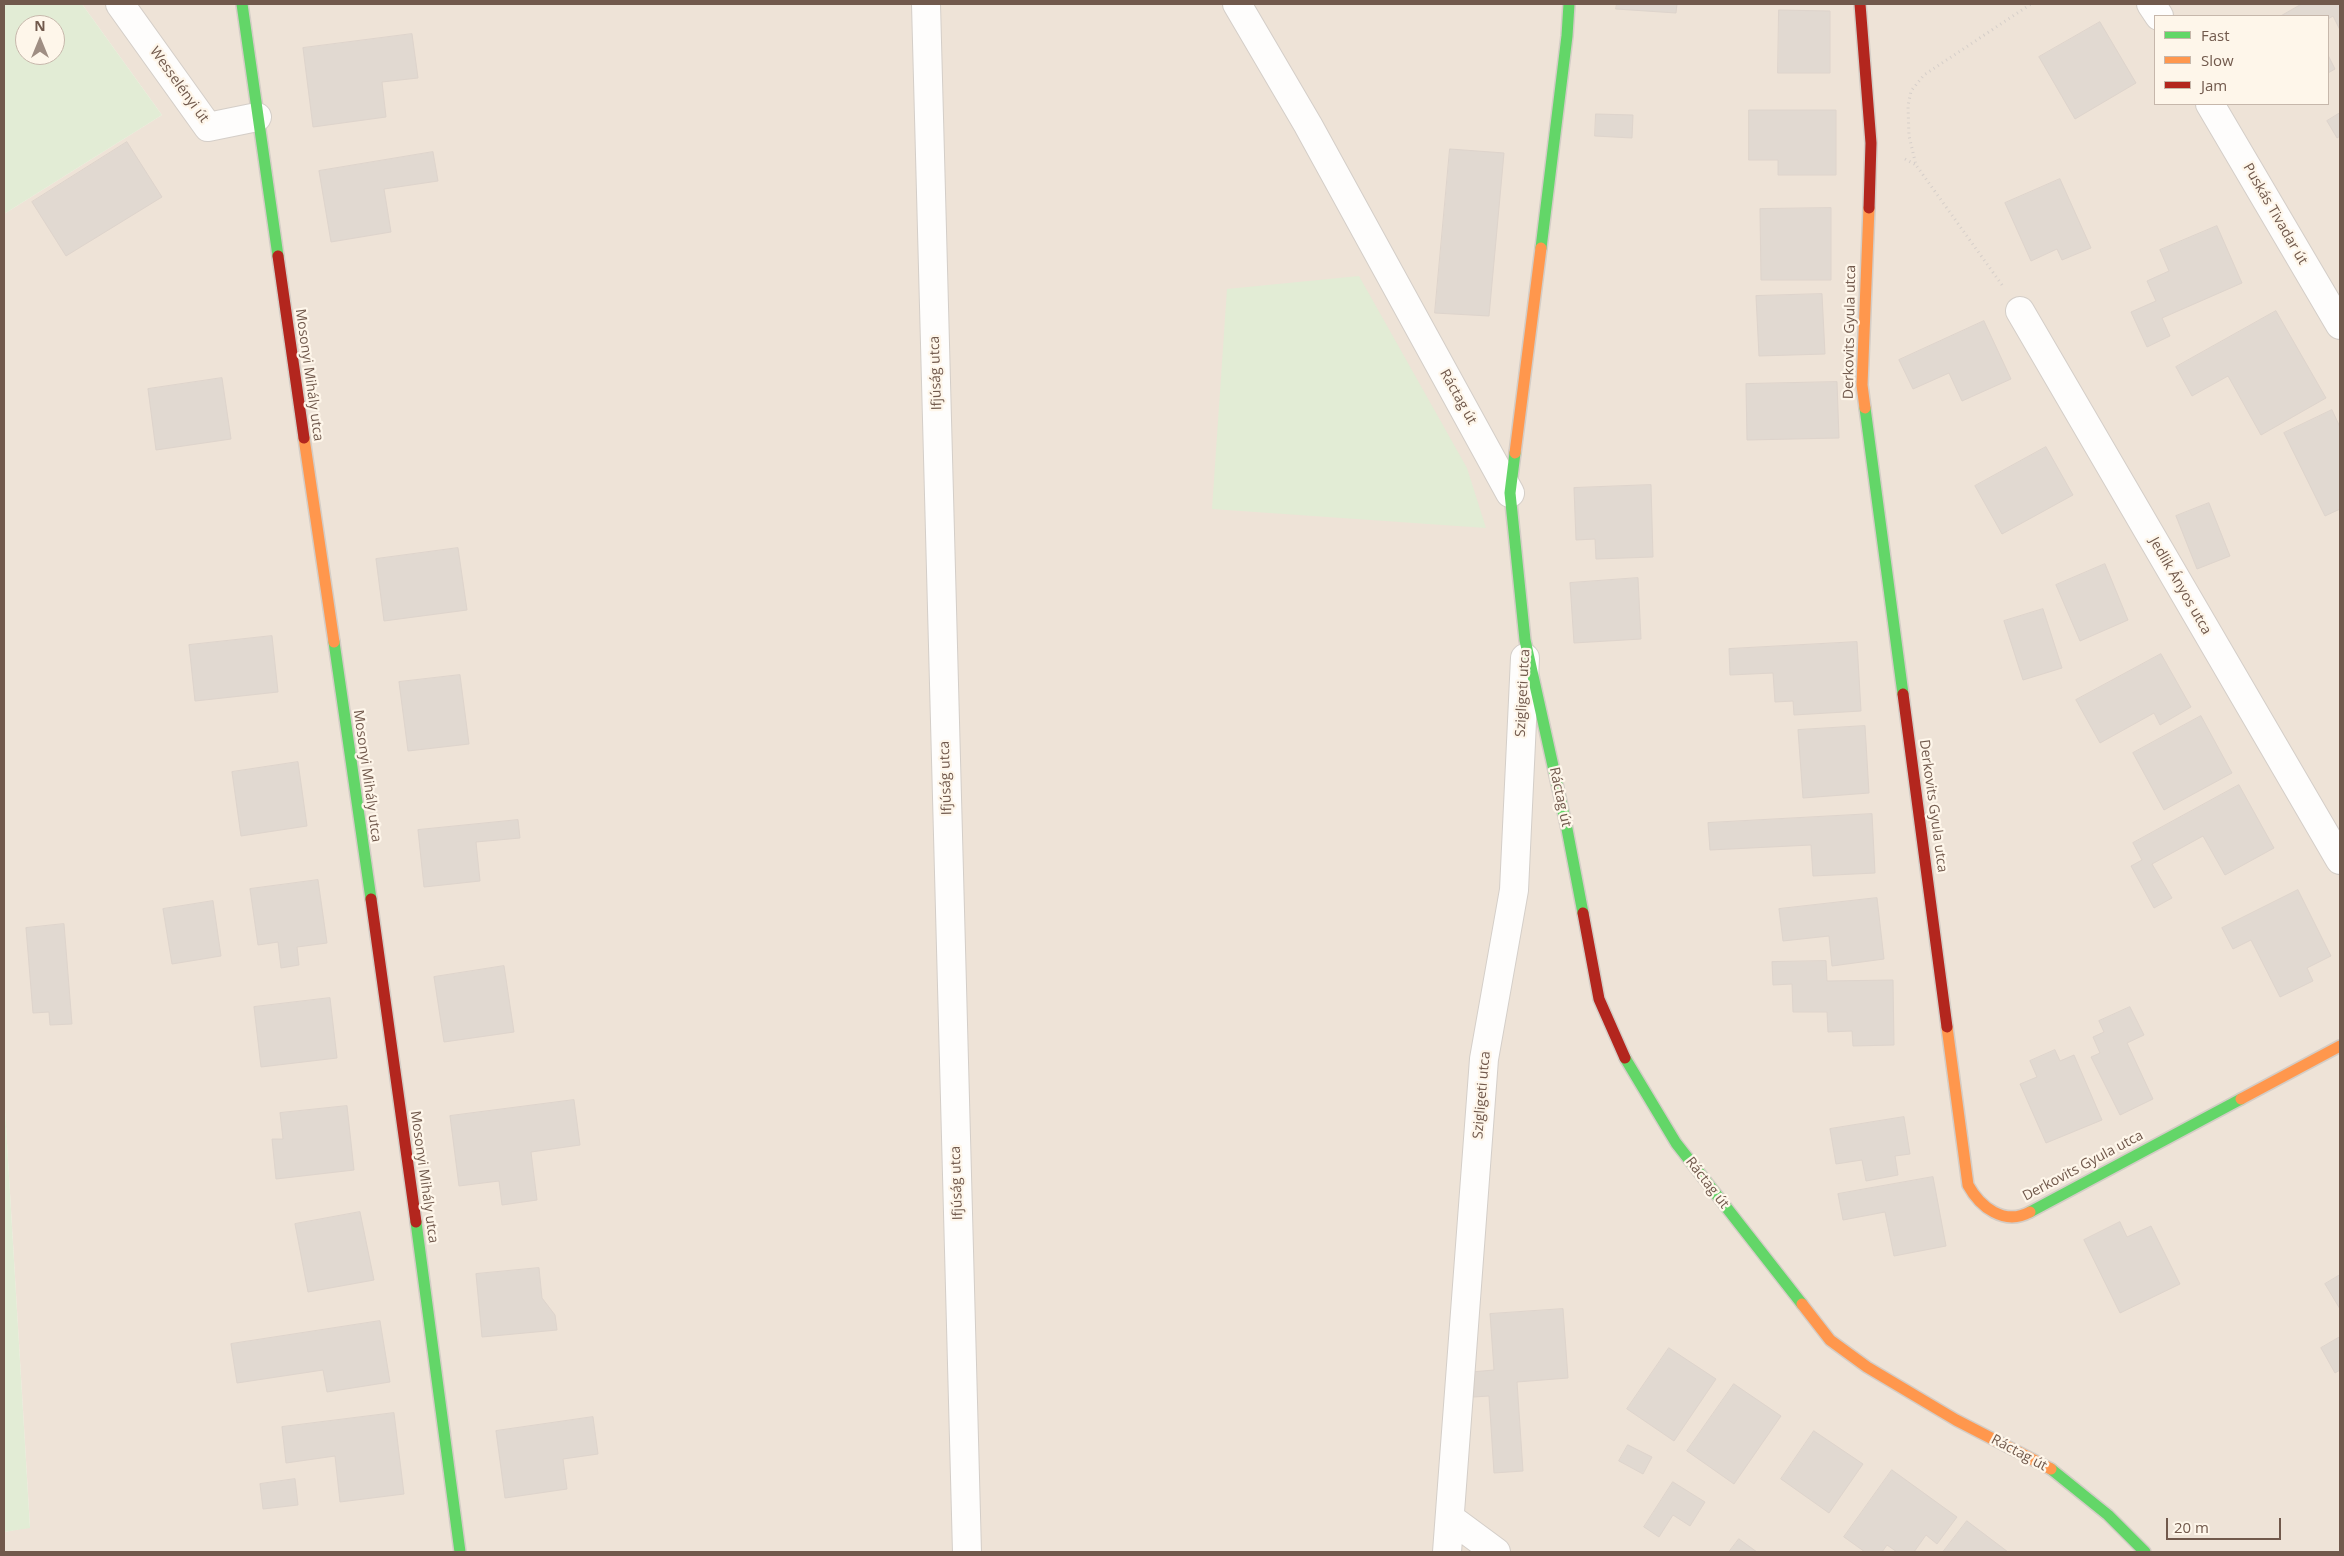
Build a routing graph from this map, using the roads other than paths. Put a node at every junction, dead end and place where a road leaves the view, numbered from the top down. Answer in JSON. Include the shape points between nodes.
{"nodes":[{"id":1,"x":120,"y":4,"type":"edge"},
{"id":2,"x":242,"y":4,"type":"edge"},
{"id":3,"x":926,"y":4,"type":"edge"},
{"id":4,"x":1237,"y":4,"type":"edge"},
{"id":5,"x":1569,"y":4,"type":"edge"},
{"id":6,"x":1860,"y":4,"type":"edge"},
{"id":7,"x":2151,"y":4,"type":"edge"},
{"id":8,"x":2158,"y":15,"type":"edge"},
{"id":9,"x":2211,"y":105,"type":"edge"},
{"id":10,"x":257,"y":117,"type":"junction"},
{"id":11,"x":2020,"y":311,"type":"road end"},
{"id":12,"x":2340,"y":325,"type":"edge"},
{"id":13,"x":1510,"y":493,"type":"junction"},
{"id":14,"x":1525,"y":640,"type":"junction"},
{"id":15,"x":2340,"y":860,"type":"edge"},
{"id":16,"x":2340,"y":1046,"type":"edge"},
{"id":17,"x":1450,"y":1518,"type":"junction"},
{"id":18,"x":460,"y":1552,"type":"edge"},
{"id":19,"x":967,"y":1552,"type":"edge"},
{"id":20,"x":1447,"y":1552,"type":"edge"},
{"id":21,"x":1496,"y":1552,"type":"edge"},
{"id":22,"x":2145,"y":1552,"type":"edge"}],
"edges":[{"from":1,"to":10,"type":"street","name":"Wesselényi út","via":[[208,127]]},
{"from":2,"to":10,"type":"street","name":"Mosonyi Mihály utca"},
{"from":3,"to":19,"type":"street","name":"Ifjúság utca"},
{"from":4,"to":13,"type":"street","name":"Ráctag út","via":[[1308,125]]},
{"from":5,"to":13,"type":"street"},
{"from":6,"to":16,"type":"street","name":"Derkovits Gyula utca","via":[[1870,143],[1862,386],[1968,1186],[1975,1200],[1997,1216],[2026,1214]]},
{"from":7,"to":8,"type":"street"},
{"from":9,"to":12,"type":"street","name":"Puskás Tivadar út"},
{"from":10,"to":18,"type":"street","name":"Mosonyi Mihály utca","via":[[390,1037]]},
{"from":11,"to":15,"type":"street","name":"Jedlik Ányos utca"},
{"from":13,"to":14,"type":"street","name":"Ráctag út"},
{"from":14,"to":17,"type":"street","name":"Szigligeti utca","via":[[1514,890],[1484,1059]]},
{"from":14,"to":22,"type":"street","name":"Ráctag út","via":[[1567,829],[1599,999],[1632,1072],[1676,1143],[1830,1340],[1867,1367],[1956,1420],[2049,1468],[2108,1515]]},
{"from":17,"to":20,"type":"street","name":"Szigligeti utca"},
{"from":17,"to":21,"type":"street"}]}
